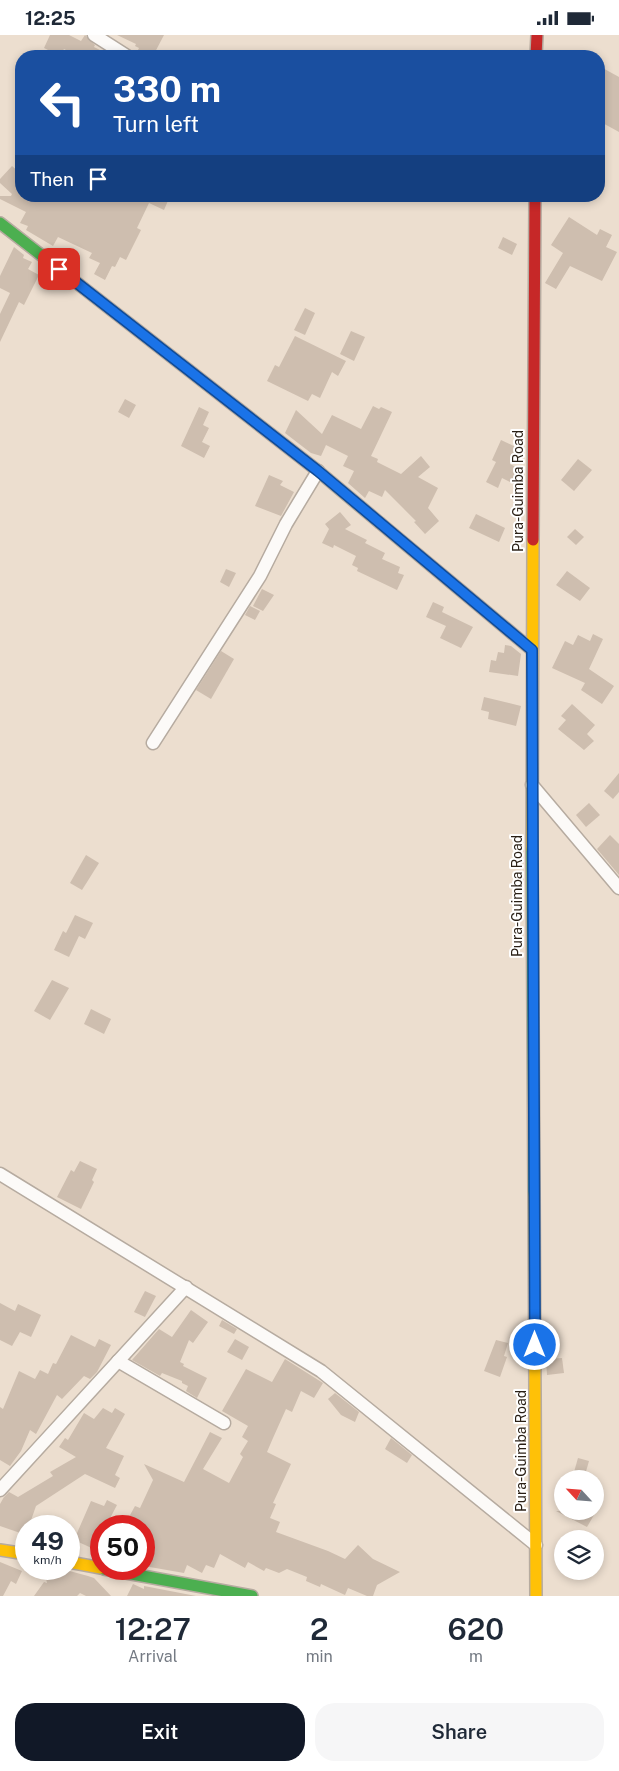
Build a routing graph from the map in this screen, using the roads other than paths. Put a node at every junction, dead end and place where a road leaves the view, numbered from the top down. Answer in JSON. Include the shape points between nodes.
{"nodes":[{"id":1,"x":94,"y":35,"type":"edge"},
{"id":2,"x":537,"y":35,"type":"edge"},
{"id":3,"x":118,"y":50,"type":"edge"},
{"id":4,"x":536,"y":50,"type":"edge"},
{"id":5,"x":535,"y":202,"type":"edge"},
{"id":6,"x":0,"y":223,"type":"edge"},
{"id":7,"x":318,"y":471,"type":"junction"},
{"id":8,"x":532,"y":650,"type":"junction"},
{"id":9,"x":153,"y":743,"type":"dead end"},
{"id":10,"x":532,"y":785,"type":"junction"},
{"id":11,"x":619,"y":889,"type":"edge"},
{"id":12,"x":0,"y":1174,"type":"edge"},
{"id":13,"x":186,"y":1287,"type":"junction"},
{"id":14,"x":118,"y":1361,"type":"junction"},
{"id":15,"x":224,"y":1423,"type":"dead end"},
{"id":16,"x":0,"y":1490,"type":"edge"},
{"id":17,"x":536,"y":1545,"type":"junction"},
{"id":18,"x":0,"y":1549,"type":"edge"},
{"id":19,"x":15,"y":1552,"type":"edge"},
{"id":20,"x":155,"y":1578,"type":"edge"},
{"id":21,"x":252,"y":1596,"type":"edge"},
{"id":22,"x":536,"y":1596,"type":"edge"}],
"edges":[{"from":1,"to":3,"type":"street"},
{"from":2,"to":4,"type":"main road"},
{"from":5,"to":8,"type":"main road","name":"Pura-Guimba Road"},
{"from":6,"to":7,"type":"main road"},
{"from":7,"to":8,"type":"main road"},
{"from":7,"to":9,"type":"street","via":[[260,575]]},
{"from":8,"to":10,"type":"main road","name":"Pura-Guimba Road"},
{"from":10,"to":11,"type":"street"},
{"from":10,"to":17,"type":"main road","name":"Pura-Guimba Road"},
{"from":12,"to":13,"type":"street"},
{"from":13,"to":14,"type":"street"},
{"from":13,"to":17,"type":"street","via":[[320,1371]]},
{"from":14,"to":15,"type":"street"},
{"from":14,"to":16,"type":"street"},
{"from":17,"to":22,"type":"main road","name":"Pura-Guimba Road"},
{"from":18,"to":19,"type":"main road"},
{"from":20,"to":21,"type":"main road"}]}
